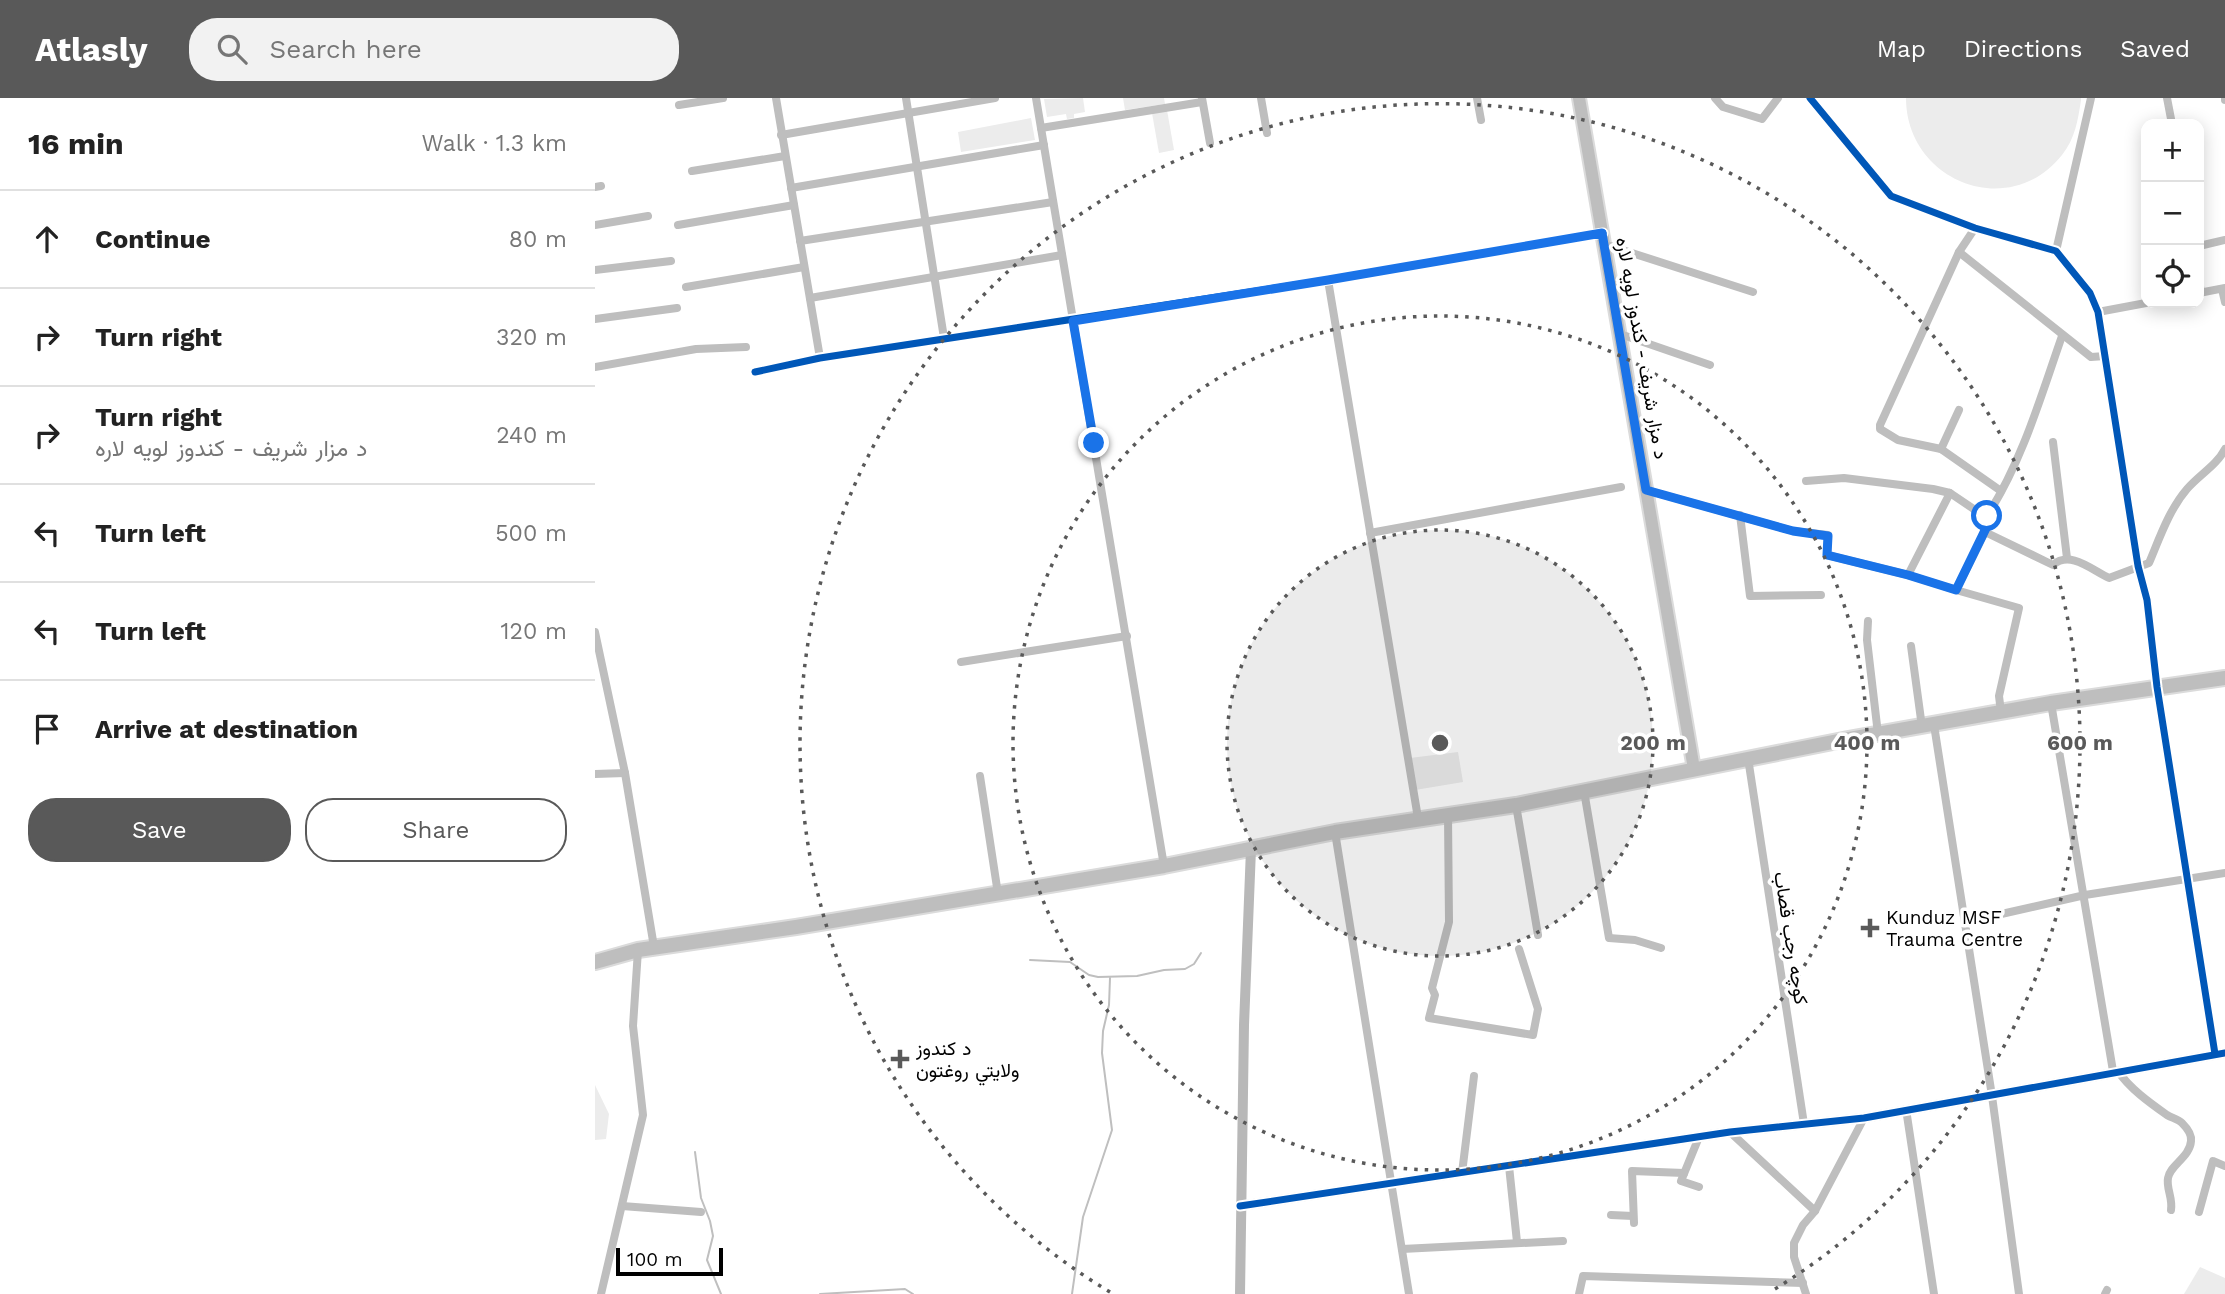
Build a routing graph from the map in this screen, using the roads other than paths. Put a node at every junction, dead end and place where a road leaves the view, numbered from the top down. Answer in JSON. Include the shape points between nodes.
{"nodes":[{"id":1,"x":723,"y":98,"type":"edge"},
{"id":2,"x":776,"y":98,"type":"edge"},
{"id":3,"x":906,"y":98,"type":"edge"},
{"id":4,"x":995,"y":98,"type":"edge"},
{"id":5,"x":1035,"y":98,"type":"edge"},
{"id":6,"x":1262,"y":98,"type":"edge"},
{"id":7,"x":1477,"y":98,"type":"edge"},
{"id":8,"x":1579,"y":98,"type":"edge"},
{"id":9,"x":1715,"y":98,"type":"edge"},
{"id":10,"x":1778,"y":98,"type":"edge"},
{"id":11,"x":1810,"y":98,"type":"edge"},
{"id":12,"x":2091,"y":98,"type":"edge"},
{"id":13,"x":2167,"y":98,"type":"edge"},
{"id":14,"x":1202,"y":100,"type":"edge"},
{"id":15,"x":679,"y":105,"type":"dead end"},
{"id":16,"x":908,"y":113,"type":"junction"},
{"id":17,"x":2171,"y":119,"type":"edge"},
{"id":18,"x":1481,"y":120,"type":"dead end"},
{"id":19,"x":1041,"y":128,"type":"junction"},
{"id":20,"x":1268,"y":133,"type":"dead end"},
{"id":21,"x":782,"y":135,"type":"junction"},
{"id":22,"x":1210,"y":144,"type":"dead end"},
{"id":23,"x":1044,"y":145,"type":"junction"},
{"id":24,"x":785,"y":156,"type":"junction"},
{"id":25,"x":917,"y":166,"type":"junction"},
{"id":26,"x":692,"y":171,"type":"dead end"},
{"id":27,"x":790,"y":188,"type":"junction"},
{"id":28,"x":1053,"y":202,"type":"junction"},
{"id":29,"x":794,"y":205,"type":"junction"},
{"id":30,"x":648,"y":216,"type":"dead end"},
{"id":31,"x":926,"y":222,"type":"junction"},
{"id":32,"x":595,"y":225,"type":"edge"},
{"id":33,"x":678,"y":225,"type":"dead end"},
{"id":34,"x":1975,"y":228,"type":"junction"},
{"id":35,"x":1603,"y":239,"type":"junction"},
{"id":36,"x":2225,"y":240,"type":"edge"},
{"id":37,"x":800,"y":241,"type":"junction"},
{"id":38,"x":2203,"y":245,"type":"edge"},
{"id":39,"x":2056,"y":251,"type":"junction"},
{"id":40,"x":1959,"y":252,"type":"junction"},
{"id":41,"x":1062,"y":255,"type":"junction"},
{"id":42,"x":671,"y":261,"type":"dead end"},
{"id":43,"x":804,"y":267,"type":"junction"},
{"id":44,"x":595,"y":270,"type":"edge"},
{"id":45,"x":934,"y":277,"type":"junction"},
{"id":46,"x":1328,"y":280,"type":"junction"},
{"id":47,"x":686,"y":287,"type":"dead end"},
{"id":48,"x":2224,"y":288,"type":"edge"},
{"id":49,"x":1753,"y":292,"type":"dead end"},
{"id":50,"x":2204,"y":292,"type":"edge"},
{"id":51,"x":810,"y":298,"type":"junction"},
{"id":52,"x":2225,"y":302,"type":"edge"},
{"id":53,"x":2141,"y":304,"type":"edge"},
{"id":54,"x":677,"y":308,"type":"dead end"},
{"id":55,"x":2098,"y":312,"type":"junction"},
{"id":56,"x":595,"y":320,"type":"edge"},
{"id":57,"x":1073,"y":321,"type":"junction"},
{"id":58,"x":1620,"y":334,"type":"junction"},
{"id":59,"x":2063,"y":336,"type":"junction"},
{"id":60,"x":944,"y":338,"type":"junction"},
{"id":61,"x":745,"y":347,"type":"dead end"},
{"id":62,"x":2105,"y":355,"type":"junction"},
{"id":63,"x":820,"y":358,"type":"junction"},
{"id":64,"x":1710,"y":365,"type":"dead end"},
{"id":65,"x":595,"y":366,"type":"edge"},
{"id":66,"x":755,"y":372,"type":"dead end"},
{"id":67,"x":1959,"y":410,"type":"dead end"},
{"id":68,"x":2053,"y":442,"type":"dead end"},
{"id":69,"x":1941,"y":449,"type":"junction"},
{"id":70,"x":2225,"y":449,"type":"edge"},
{"id":71,"x":1807,"y":481,"type":"dead end"},
{"id":72,"x":1621,"y":487,"type":"dead end"},
{"id":73,"x":1646,"y":490,"type":"junction"},
{"id":74,"x":2001,"y":491,"type":"junction"},
{"id":75,"x":1949,"y":493,"type":"junction"},
{"id":76,"x":1740,"y":515,"type":"junction"},
{"id":77,"x":1987,"y":516,"type":"junction"},
{"id":78,"x":1985,"y":532,"type":"junction"},
{"id":79,"x":1370,"y":533,"type":"junction"},
{"id":80,"x":2067,"y":558,"type":"junction"},
{"id":81,"x":2138,"y":566,"type":"junction"},
{"id":82,"x":1908,"y":575,"type":"junction"},
{"id":83,"x":1956,"y":590,"type":"junction"},
{"id":84,"x":1821,"y":595,"type":"dead end"},
{"id":85,"x":1868,"y":621,"type":"dead end"},
{"id":86,"x":595,"y":632,"type":"edge"},
{"id":87,"x":1127,"y":636,"type":"junction"},
{"id":88,"x":1911,"y":646,"type":"dead end"},
{"id":89,"x":961,"y":662,"type":"dead end"},
{"id":90,"x":2225,"y":678,"type":"edge"},
{"id":91,"x":2157,"y":687,"type":"junction"},
{"id":92,"x":2052,"y":704,"type":"junction"},
{"id":93,"x":2001,"y":712,"type":"junction"},
{"id":94,"x":1928,"y":726,"type":"junction"},
{"id":95,"x":1878,"y":734,"type":"junction"},
{"id":96,"x":1748,"y":758,"type":"junction"},
{"id":97,"x":1694,"y":769,"type":"junction"},
{"id":98,"x":625,"y":773,"type":"junction"},
{"id":99,"x":595,"y":774,"type":"edge"},
{"id":100,"x":980,"y":776,"type":"dead end"},
{"id":101,"x":1584,"y":791,"type":"junction"},
{"id":102,"x":1516,"y":805,"type":"junction"},
{"id":103,"x":1448,"y":815,"type":"junction"},
{"id":104,"x":1418,"y":818,"type":"junction"},
{"id":105,"x":1335,"y":832,"type":"junction"},
{"id":106,"x":1251,"y":849,"type":"junction"},
{"id":107,"x":1164,"y":866,"type":"junction"},
{"id":108,"x":2225,"y":873,"type":"edge"},
{"id":109,"x":2188,"y":879,"type":"junction"},
{"id":110,"x":998,"y":894,"type":"junction"},
{"id":111,"x":2085,"y":895,"type":"junction"},
{"id":112,"x":1966,"y":922,"type":"junction"},
{"id":113,"x":1538,"y":935,"type":"dead end"},
{"id":114,"x":655,"y":947,"type":"junction"},
{"id":115,"x":1661,"y":948,"type":"dead end"},
{"id":116,"x":1519,"y":949,"type":"dead end"},
{"id":117,"x":638,"y":950,"type":"junction"},
{"id":118,"x":595,"y":962,"type":"edge"},
{"id":119,"x":2220,"y":1054,"type":"edge"},
{"id":120,"x":2116,"y":1071,"type":"junction"},
{"id":121,"x":1474,"y":1076,"type":"dead end"},
{"id":122,"x":1992,"y":1096,"type":"junction"},
{"id":123,"x":1906,"y":1109,"type":"junction"},
{"id":124,"x":1864,"y":1118,"type":"junction"},
{"id":125,"x":1804,"y":1124,"type":"junction"},
{"id":126,"x":1730,"y":1132,"type":"junction"},
{"id":127,"x":1699,"y":1137,"type":"junction"},
{"id":128,"x":1509,"y":1166,"type":"junction"},
{"id":129,"x":2225,"y":1166,"type":"edge"},
{"id":130,"x":1462,"y":1172,"type":"junction"},
{"id":131,"x":1684,"y":1173,"type":"junction"},
{"id":132,"x":1391,"y":1183,"type":"junction"},
{"id":133,"x":1699,"y":1187,"type":"dead end"},
{"id":134,"x":622,"y":1206,"type":"junction"},
{"id":135,"x":1240,"y":1206,"type":"junction"},
{"id":136,"x":2171,"y":1210,"type":"dead end"},
{"id":137,"x":1815,"y":1211,"type":"junction"},
{"id":138,"x":701,"y":1212,"type":"dead end"},
{"id":139,"x":2199,"y":1212,"type":"dead end"},
{"id":140,"x":1611,"y":1215,"type":"dead end"},
{"id":141,"x":1563,"y":1241,"type":"dead end"},
{"id":142,"x":1517,"y":1242,"type":"junction"},
{"id":143,"x":1402,"y":1249,"type":"junction"},
{"id":144,"x":1803,"y":1283,"type":"junction"},
{"id":145,"x":601,"y":1294,"type":"edge"},
{"id":146,"x":1240,"y":1294,"type":"edge"},
{"id":147,"x":1409,"y":1294,"type":"edge"},
{"id":148,"x":1579,"y":1294,"type":"edge"},
{"id":149,"x":1806,"y":1294,"type":"edge"},
{"id":150,"x":1934,"y":1294,"type":"edge"},
{"id":151,"x":2019,"y":1294,"type":"edge"}],
"edges":[{"from":1,"to":15,"type":"street"},
{"from":2,"to":21,"type":"street"},
{"from":3,"to":16,"type":"street"},
{"from":4,"to":16,"type":"street"},
{"from":5,"to":19,"type":"street"},
{"from":6,"to":20,"type":"street"},
{"from":7,"to":18,"type":"street"},
{"from":8,"to":35,"type":"main road","name":"د مزار شریف - کندوز لویه لاره"},
{"from":9,"to":10,"type":"street","via":[[1723,107],[1762,119]]},
{"from":11,"to":34,"type":"street","via":[[1891,196]]},
{"from":12,"to":39,"type":"street"},
{"from":13,"to":17,"type":"street"},
{"from":14,"to":19,"type":"street"},
{"from":14,"to":22,"type":"street"},
{"from":16,"to":21,"type":"street"},
{"from":16,"to":25,"type":"street"},
{"from":19,"to":23,"type":"street"},
{"from":21,"to":24,"type":"street"},
{"from":23,"to":25,"type":"street"},
{"from":23,"to":28,"type":"street"},
{"from":24,"to":26,"type":"street"},
{"from":24,"to":27,"type":"street"},
{"from":25,"to":27,"type":"street"},
{"from":25,"to":31,"type":"street"},
{"from":27,"to":29,"type":"street"},
{"from":28,"to":31,"type":"street"},
{"from":28,"to":41,"type":"street"},
{"from":29,"to":33,"type":"street"},
{"from":29,"to":37,"type":"street"},
{"from":30,"to":32,"type":"street"},
{"from":31,"to":37,"type":"street"},
{"from":31,"to":45,"type":"street"},
{"from":34,"to":39,"type":"street"},
{"from":34,"to":40,"type":"street"},
{"from":35,"to":46,"type":"street"},
{"from":35,"to":49,"type":"street"},
{"from":35,"to":58,"type":"main road","name":"د مزار شریف - کندوز لویه لاره"},
{"from":36,"to":38,"type":"street"},
{"from":37,"to":43,"type":"street"},
{"from":39,"to":55,"type":"street","via":[[2090,293]]},
{"from":40,"to":59,"type":"street"},
{"from":40,"to":69,"type":"street","via":[[1880,425],[1881,431],[1898,440]]},
{"from":41,"to":45,"type":"street"},
{"from":41,"to":57,"type":"street"},
{"from":42,"to":44,"type":"street"},
{"from":43,"to":47,"type":"street"},
{"from":43,"to":51,"type":"street"},
{"from":45,"to":51,"type":"street"},
{"from":45,"to":60,"type":"street"},
{"from":46,"to":57,"type":"street"},
{"from":46,"to":79,"type":"street"},
{"from":48,"to":50,"type":"street"},
{"from":48,"to":52,"type":"street"},
{"from":51,"to":63,"type":"street"},
{"from":53,"to":55,"type":"street"},
{"from":54,"to":56,"type":"street"},
{"from":55,"to":62,"type":"street"},
{"from":57,"to":60,"type":"street"},
{"from":57,"to":87,"type":"street"},
{"from":58,"to":64,"type":"street"},
{"from":58,"to":73,"type":"main road","name":"د مزار شریف - کندوز لویه لاره"},
{"from":59,"to":62,"type":"street","via":[[2091,357]]},
{"from":59,"to":74,"type":"street"},
{"from":60,"to":63,"type":"street"},
{"from":61,"to":65,"type":"street","via":[[696,349]]},
{"from":62,"to":81,"type":"street"},
{"from":63,"to":66,"type":"street"},
{"from":67,"to":69,"type":"street"},
{"from":68,"to":80,"type":"street"},
{"from":69,"to":74,"type":"street"},
{"from":70,"to":81,"type":"street","via":[[2171,510],[2149,563]]},
{"from":71,"to":75,"type":"street","via":[[1844,478]]},
{"from":72,"to":79,"type":"street"},
{"from":73,"to":76,"type":"street"},
{"from":73,"to":97,"type":"main road","name":"د مزار شریف - کندوز لویه لاره"},
{"from":74,"to":77,"type":"street"},
{"from":75,"to":77,"type":"street"},
{"from":75,"to":82,"type":"street"},
{"from":76,"to":82,"type":"street","via":[[1828,536],[1827,555]]},
{"from":76,"to":84,"type":"street","via":[[1750,596]]},
{"from":77,"to":78,"type":"street"},
{"from":78,"to":80,"type":"street","via":[[2053,565]]},
{"from":78,"to":83,"type":"street"},
{"from":79,"to":104,"type":"street"},
{"from":80,"to":81,"type":"street","via":[[2109,578]]},
{"from":81,"to":91,"type":"street","via":[[2147,600]]},
{"from":82,"to":83,"type":"street"},
{"from":83,"to":93,"type":"street","via":[[2019,608],[1999,696]]},
{"from":85,"to":95,"type":"street"},
{"from":86,"to":98,"type":"street"},
{"from":87,"to":89,"type":"street"},
{"from":87,"to":107,"type":"street"},
{"from":88,"to":94,"type":"street"},
{"from":90,"to":91,"type":"highway"},
{"from":91,"to":92,"type":"highway"},
{"from":91,"to":109,"type":"street"},
{"from":92,"to":93,"type":"highway"},
{"from":92,"to":111,"type":"street"},
{"from":93,"to":94,"type":"highway"},
{"from":94,"to":95,"type":"highway"},
{"from":94,"to":112,"type":"street"},
{"from":95,"to":96,"type":"highway"},
{"from":96,"to":97,"type":"highway"},
{"from":96,"to":125,"type":"street","name":"کوچه رجب قصاب"},
{"from":97,"to":101,"type":"highway"},
{"from":98,"to":99,"type":"street"},
{"from":98,"to":114,"type":"street"},
{"from":100,"to":110,"type":"street"},
{"from":101,"to":102,"type":"highway"},
{"from":101,"to":115,"type":"street","via":[[1609,938]]},
{"from":102,"to":103,"type":"highway"},
{"from":102,"to":113,"type":"street"},
{"from":103,"to":104,"type":"highway"},
{"from":103,"to":116,"type":"street","via":[[1449,922],[1429,1018],[1533,1035],[1538,1009]]},
{"from":104,"to":105,"type":"highway"},
{"from":105,"to":106,"type":"highway"},
{"from":105,"to":132,"type":"street"},
{"from":106,"to":107,"type":"highway"},
{"from":106,"to":135,"type":"street"},
{"from":107,"to":110,"type":"highway"},
{"from":108,"to":109,"type":"street"},
{"from":109,"to":111,"type":"street"},
{"from":109,"to":119,"type":"street"},
{"from":110,"to":114,"type":"highway"},
{"from":111,"to":112,"type":"street"},
{"from":111,"to":120,"type":"street"},
{"from":112,"to":122,"type":"street"},
{"from":114,"to":117,"type":"highway"},
{"from":117,"to":118,"type":"highway"},
{"from":117,"to":134,"type":"street","via":[[632,1026],[643,1115]]},
{"from":119,"to":120,"type":"street"},
{"from":120,"to":122,"type":"street"},
{"from":120,"to":136,"type":"street","via":[[2190,1133],[2190,1147],[2167,1181]]},
{"from":121,"to":130,"type":"street"},
{"from":122,"to":123,"type":"street"},
{"from":122,"to":151,"type":"street"},
{"from":123,"to":124,"type":"street"},
{"from":123,"to":150,"type":"street"},
{"from":124,"to":125,"type":"street"},
{"from":124,"to":137,"type":"street"},
{"from":125,"to":126,"type":"street"},
{"from":126,"to":127,"type":"street"},
{"from":126,"to":137,"type":"street"},
{"from":127,"to":128,"type":"street"},
{"from":127,"to":131,"type":"street"},
{"from":128,"to":130,"type":"street"},
{"from":128,"to":142,"type":"street"},
{"from":129,"to":139,"type":"street","via":[[2213,1161]]},
{"from":130,"to":132,"type":"street"},
{"from":131,"to":133,"type":"street","via":[[1681,1181]]},
{"from":131,"to":140,"type":"street","via":[[1632,1171],[1633,1220]]},
{"from":132,"to":135,"type":"street"},
{"from":132,"to":143,"type":"street"},
{"from":134,"to":138,"type":"street"},
{"from":134,"to":145,"type":"street"},
{"from":135,"to":146,"type":"street"},
{"from":137,"to":144,"type":"street","via":[[1794,1243]]},
{"from":141,"to":142,"type":"street"},
{"from":142,"to":143,"type":"street"},
{"from":143,"to":147,"type":"street"},
{"from":144,"to":148,"type":"street","via":[[1583,1276]]},
{"from":144,"to":149,"type":"street"}]}
